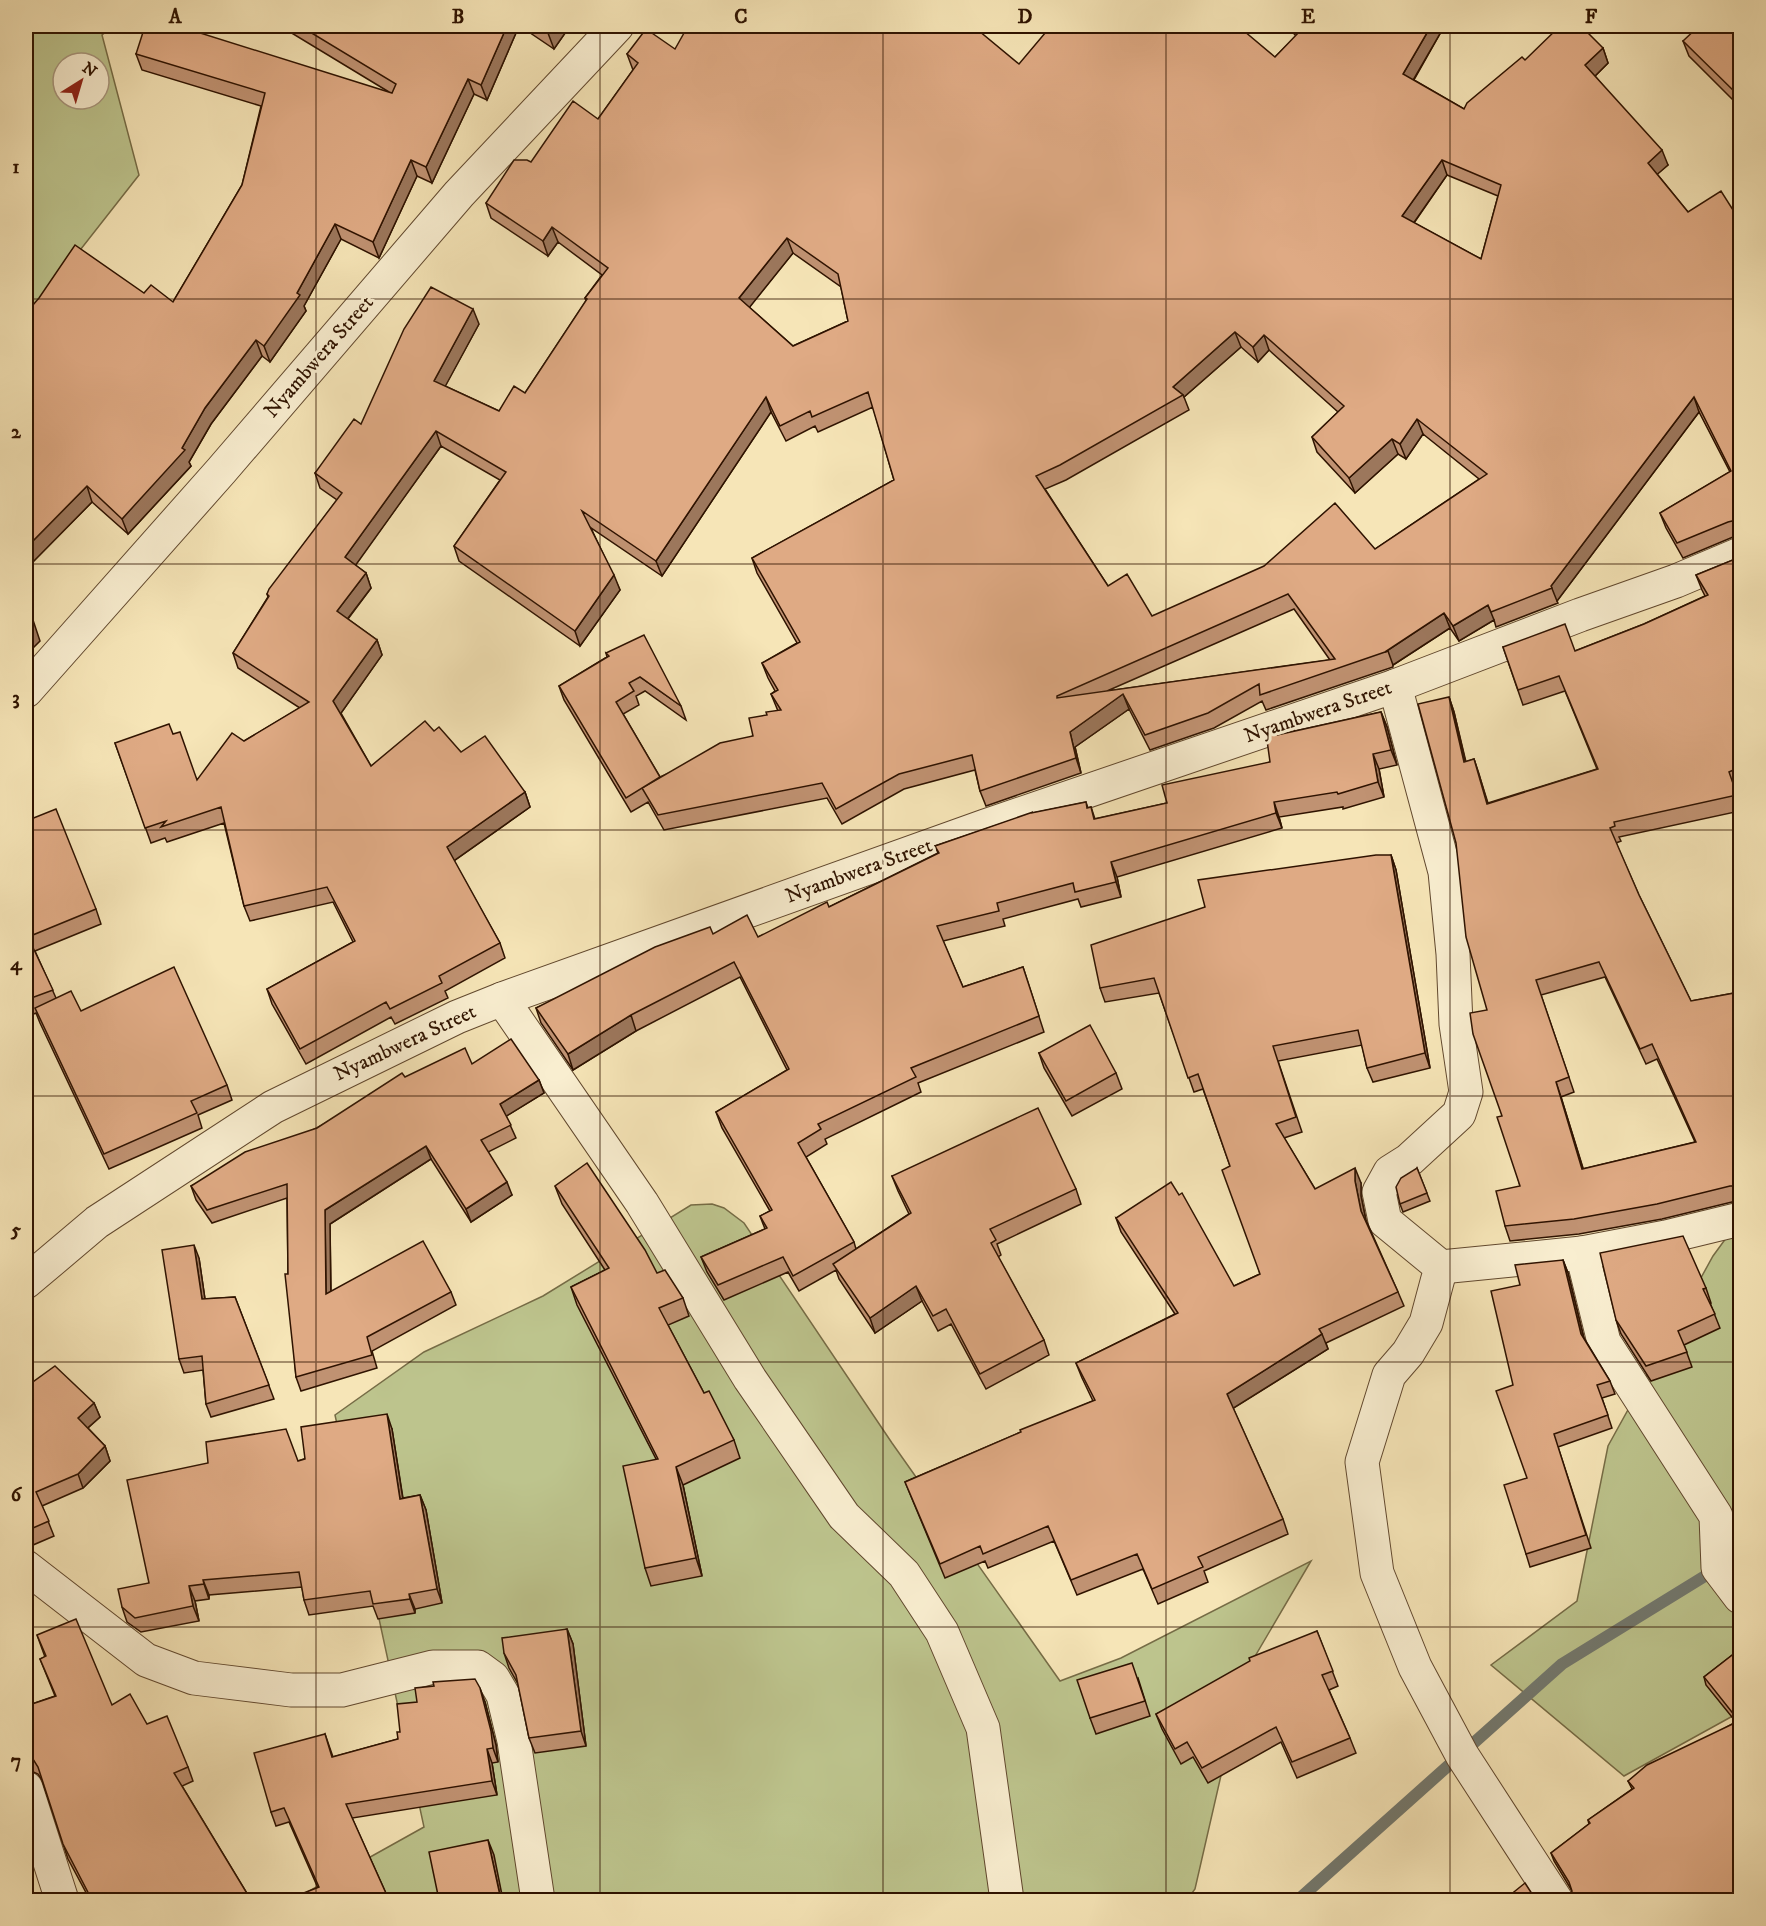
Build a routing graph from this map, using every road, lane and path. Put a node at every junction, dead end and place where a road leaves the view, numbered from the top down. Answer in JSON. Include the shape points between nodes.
{"nodes":[{"id":1,"x":616,"y":26,"type":"edge"},
{"id":2,"x":1740,"y":554,"type":"edge"},
{"id":3,"x":1395,"y":686,"type":"junction"},
{"id":4,"x":26,"y":691,"type":"edge"},
{"id":5,"x":502,"y":999,"type":"junction"},
{"id":6,"x":1740,"y":1219,"type":"edge"},
{"id":7,"x":1582,"y":1253,"type":"junction"},
{"id":8,"x":1441,"y":1266,"type":"junction"},
{"id":9,"x":26,"y":1282,"type":"edge"},
{"id":10,"x":26,"y":1568,"type":"edge"},
{"id":11,"x":1740,"y":1597,"type":"edge"},
{"id":12,"x":26,"y":1788,"type":"edge"},
{"id":13,"x":62,"y":1900,"type":"edge"},
{"id":14,"x":538,"y":1900,"type":"edge"},
{"id":15,"x":1007,"y":1900,"type":"edge"},
{"id":16,"x":1556,"y":1900,"type":"edge"}],
"edges":[{"from":1,"to":4,"type":"street","name":"Nyambwera Street","via":[[459,195]]},
{"from":2,"to":3,"type":"street","name":"Nyambwera Street"},
{"from":3,"to":5,"type":"street","name":"Nyambwera Street","via":[[985,826]]},
{"from":3,"to":8,"type":"street","via":[[1445,872],[1456,1024],[1466,1092],[1460,1114],[1390,1172],[1379,1192],[1385,1221]]},
{"from":5,"to":9,"type":"street","name":"Nyambwera Street","via":[[273,1107],[97,1222]]},
{"from":5,"to":15,"type":"street","via":[[642,1203],[750,1379],[844,1516],[903,1574],[942,1632],[983,1728]]},
{"from":6,"to":7,"type":"street"},
{"from":7,"to":8,"type":"street"},
{"from":7,"to":11,"type":"street","via":[[1604,1342],[1716,1515],[1718,1568]]},
{"from":8,"to":16,"type":"street","via":[[1426,1323],[1389,1375],[1362,1462],[1377,1573],[1415,1667],[1462,1755]]},
{"from":10,"to":14,"type":"street","via":[[146,1660],[194,1678],[291,1690],[342,1690],[433,1666],[478,1667],[493,1678],[503,1695],[514,1741]]},
{"from":12,"to":13,"type":"street"}]}
